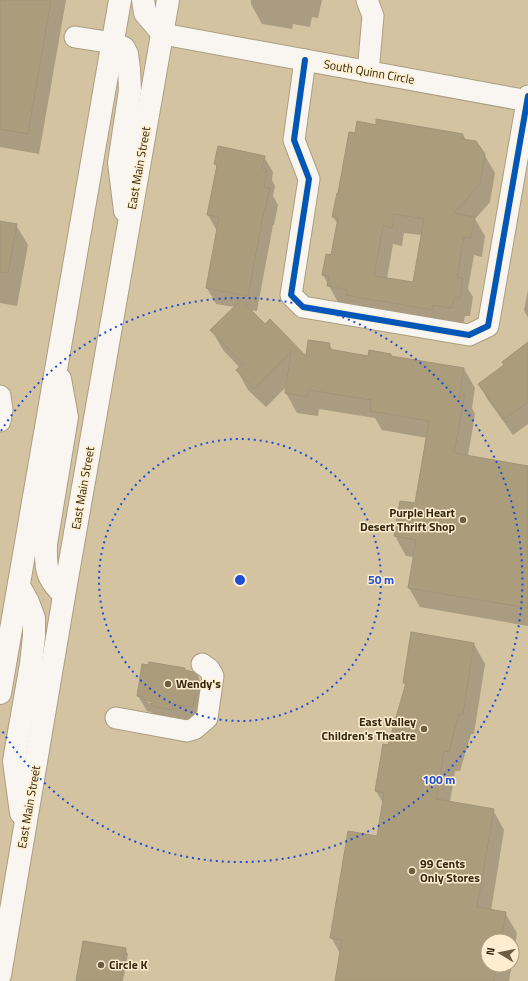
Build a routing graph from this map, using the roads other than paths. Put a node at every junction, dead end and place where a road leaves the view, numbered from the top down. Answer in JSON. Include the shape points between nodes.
{"nodes":[{"id":1,"x":120,"y":0,"type":"edge"},
{"id":2,"x":143,"y":0,"type":"edge"},
{"id":3,"x":168,"y":0,"type":"edge"},
{"id":4,"x":367,"y":0,"type":"edge"},
{"id":5,"x":163,"y":34,"type":"junction"},
{"id":6,"x":75,"y":37,"type":"dead end"},
{"id":7,"x":113,"y":43,"type":"junction"},
{"id":8,"x":305,"y":60,"type":"junction"},
{"id":9,"x":368,"y":72,"type":"junction"},
{"id":10,"x":528,"y":99,"type":"edge"},
{"id":11,"x":127,"y":232,"type":"junction"},
{"id":12,"x":57,"y":364,"type":"junction"},
{"id":13,"x":19,"y":586,"type":"junction"},
{"id":14,"x":64,"y":596,"type":"junction"},
{"id":15,"x":202,"y":664,"type":"dead end"},
{"id":16,"x":0,"y":694,"type":"edge"},
{"id":17,"x":116,"y":718,"type":"dead end"},
{"id":18,"x":24,"y":836,"type":"junction"},
{"id":19,"x":0,"y":975,"type":"edge"}],
"edges":[{"from":1,"to":7,"type":"main road"},
{"from":2,"to":5,"type":"main road","via":[[145,13]]},
{"from":3,"to":5,"type":"main road","name":"East Main Street"},
{"from":4,"to":9,"type":"street","via":[[373,16]]},
{"from":5,"to":8,"type":"street","name":"South Quinn Circle"},
{"from":5,"to":11,"type":"main road","name":"East Main Street"},
{"from":6,"to":7,"type":"street"},
{"from":7,"to":11,"type":"main road","via":[[124,48],[129,69],[130,90],[119,163]]},
{"from":7,"to":12,"type":"main road"},
{"from":8,"to":9,"type":"street","name":"South Quinn Circle"},
{"from":8,"to":10,"type":"street","via":[[294,140],[309,179],[290,295],[303,307],[469,335],[488,326]]},
{"from":9,"to":10,"type":"street","name":"South Quinn Circle"},
{"from":11,"to":14,"type":"main road","name":"East Main Street"},
{"from":12,"to":13,"type":"main road"},
{"from":12,"to":14,"type":"main road","via":[[67,417],[46,544],[46,560],[49,576]]},
{"from":13,"to":16,"type":"main road"},
{"from":13,"to":18,"type":"main road","via":[[34,618],[31,664],[14,761]]},
{"from":14,"to":18,"type":"main road","name":"East Main Street"},
{"from":15,"to":17,"type":"street","via":[[210,669],[213,676],[207,718],[194,729],[187,731]]},
{"from":18,"to":19,"type":"main road","name":"East Main Street"}]}
